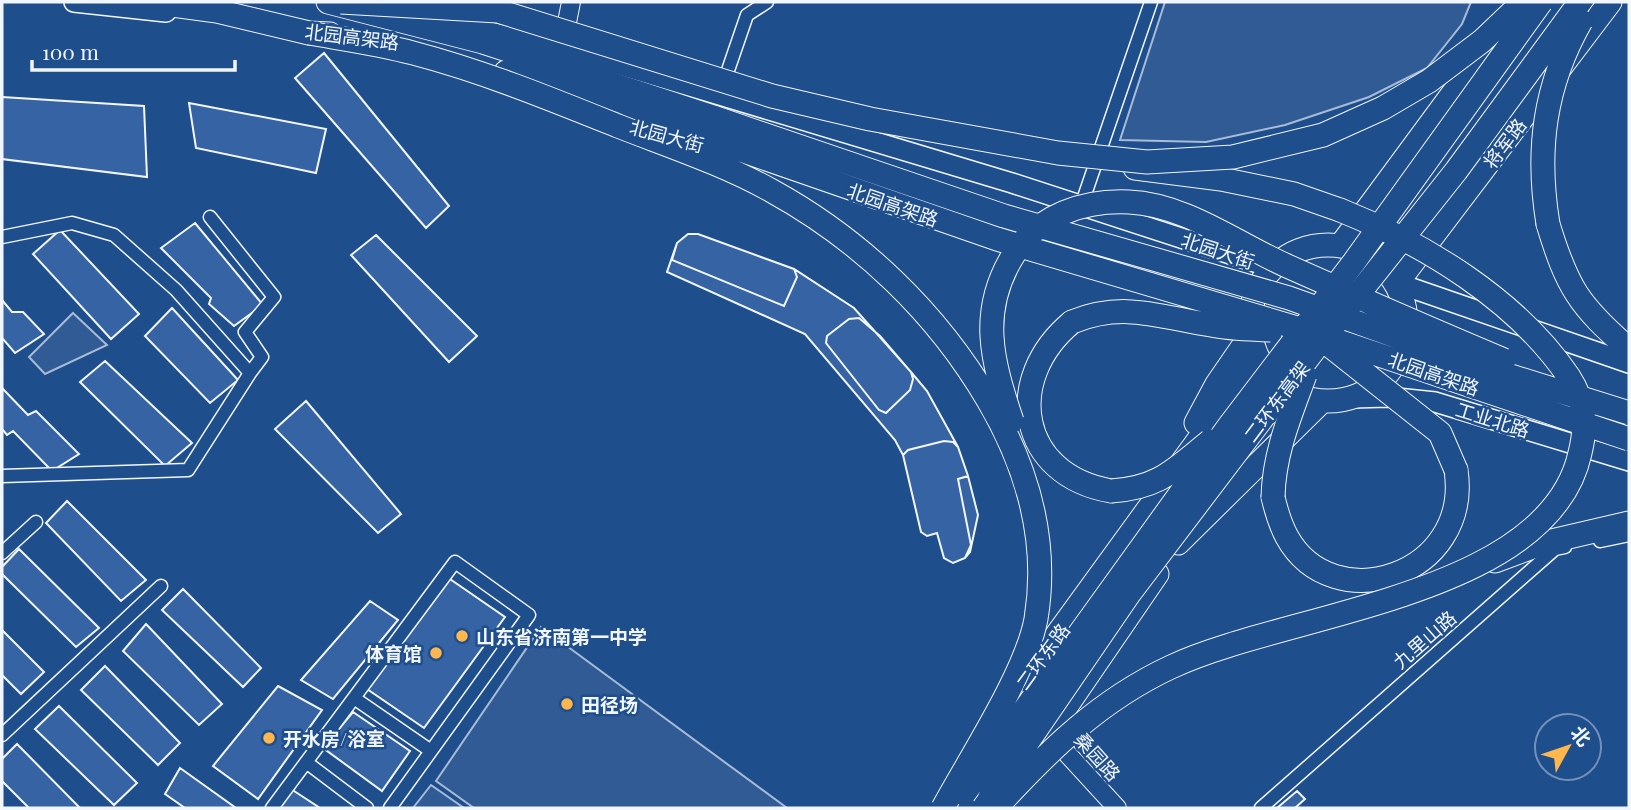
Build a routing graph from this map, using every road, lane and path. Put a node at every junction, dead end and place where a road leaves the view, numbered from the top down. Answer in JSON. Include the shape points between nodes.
{"nodes":[{"id":1,"x":74,"y":2,"type":"edge"},
{"id":2,"x":150,"y":2,"type":"edge"},
{"id":3,"x":328,"y":2,"type":"edge"},
{"id":4,"x":341,"y":2,"type":"edge"},
{"id":5,"x":358,"y":2,"type":"edge"},
{"id":6,"x":571,"y":2,"type":"edge"},
{"id":7,"x":767,"y":2,"type":"edge"},
{"id":8,"x":1151,"y":2,"type":"edge"},
{"id":9,"x":1541,"y":2,"type":"edge"},
{"id":10,"x":1580,"y":2,"type":"edge"},
{"id":11,"x":1593,"y":2,"type":"edge"},
{"id":12,"x":1610,"y":2,"type":"edge"},
{"id":13,"x":1518,"y":3,"type":"edge"},
{"id":14,"x":309,"y":33,"type":"junction"},
{"id":15,"x":561,"y":49,"type":"junction"},
{"id":16,"x":724,"y":82,"type":"junction"},
{"id":17,"x":1104,"y":159,"type":"junction"},
{"id":18,"x":1081,"y":206,"type":"junction"},
{"id":19,"x":210,"y":216,"type":"dead end"},
{"id":20,"x":2,"y":237,"type":"edge"},
{"id":21,"x":1341,"y":245,"type":"junction"},
{"id":22,"x":1270,"y":268,"type":"junction"},
{"id":23,"x":1396,"y":283,"type":"junction"},
{"id":24,"x":1250,"y":312,"type":"junction"},
{"id":25,"x":1250,"y":336,"type":"junction"},
{"id":26,"x":1314,"y":342,"type":"junction"},
{"id":27,"x":1629,"y":349,"type":"edge"},
{"id":28,"x":1258,"y":358,"type":"junction"},
{"id":29,"x":1629,"y":363,"type":"edge"},
{"id":30,"x":250,"y":373,"type":"junction"},
{"id":31,"x":1292,"y":393,"type":"junction"},
{"id":32,"x":1353,"y":398,"type":"junction"},
{"id":33,"x":1321,"y":402,"type":"junction"},
{"id":34,"x":1629,"y":412,"type":"edge"},
{"id":35,"x":1229,"y":426,"type":"junction"},
{"id":36,"x":1629,"y":439,"type":"edge"},
{"id":37,"x":1629,"y":461,"type":"edge"},
{"id":38,"x":2,"y":476,"type":"edge"},
{"id":39,"x":1032,"y":498,"type":"junction"},
{"id":40,"x":1153,"y":503,"type":"junction"},
{"id":41,"x":36,"y":522,"type":"dead end"},
{"id":42,"x":1629,"y":523,"type":"edge"},
{"id":43,"x":1629,"y":535,"type":"edge"},
{"id":44,"x":1178,"y":543,"type":"junction"},
{"id":45,"x":2,"y":553,"type":"edge"},
{"id":46,"x":1439,"y":582,"type":"junction"},
{"id":47,"x":161,"y":586,"type":"dead end"},
{"id":48,"x":354,"y":698,"type":"junction"},
{"id":49,"x":1048,"y":733,"type":"junction"},
{"id":50,"x":2,"y":735,"type":"edge"},
{"id":51,"x":431,"y":751,"type":"junction"},
{"id":52,"x":306,"y":762,"type":"junction"},
{"id":53,"x":272,"y":808,"type":"edge"},
{"id":54,"x":367,"y":808,"type":"edge"},
{"id":55,"x":390,"y":808,"type":"edge"},
{"id":56,"x":932,"y":808,"type":"edge"},
{"id":57,"x":943,"y":808,"type":"edge"},
{"id":58,"x":954,"y":808,"type":"edge"},
{"id":59,"x":982,"y":808,"type":"edge"},
{"id":60,"x":996,"y":808,"type":"edge"},
{"id":61,"x":1117,"y":808,"type":"edge"},
{"id":62,"x":1261,"y":808,"type":"edge"}],
"edges":[{"from":1,"to":24,"type":"main road","name":"北园大街","via":[[209,16],[312,43],[409,61],[543,103],[818,175]]},
{"from":2,"to":14,"type":"highway","name":"北园高架路","via":[[217,11]]},
{"from":3,"to":34,"type":"highway","name":"北园高架路","bridge":true,"via":[[483,41],[1004,216],[1289,298],[1479,366]]},
{"from":4,"to":16,"type":"highway","bridge":true,"via":[[498,11]]},
{"from":5,"to":15,"type":"main road","name":"北园大街"},
{"from":6,"to":15,"type":"street"},
{"from":7,"to":16,"type":"street","via":[[747,15]]},
{"from":8,"to":18,"type":"street"},
{"from":9,"to":35,"type":"highway","name":"二环东高架","bridge":true},
{"from":10,"to":26,"type":"highway","name":"二环东高架","bridge":true,"via":[[1456,172]]},
{"from":11,"to":27,"type":"highway","bridge":true,"via":[[1552,83],[1544,122],[1542,186],[1558,256],[1576,296]]},
{"from":12,"to":23,"type":"highway","name":"将军路"},
{"from":13,"to":17,"type":"highway","bridge":true,"via":[[1482,41],[1429,81],[1323,135],[1233,157],[1147,162]]},
{"from":13,"to":21,"type":"highway"},
{"from":14,"to":26,"type":"highway","name":"北园高架路","bridge":true,"via":[[396,39],[520,76]]},
{"from":14,"to":39,"type":"highway","bridge":true,"via":[[412,52],[556,102],[760,185],[814,216],[876,265],[958,352],[1002,422]]},
{"from":15,"to":18,"type":"main road","name":"北园大街"},
{"from":16,"to":17,"type":"highway","bridge":true,"via":[[870,120]]},
{"from":17,"to":46,"type":"highway","bridge":true,"via":[[1144,170],[1294,194],[1355,215],[1424,250],[1467,279],[1552,352],[1577,389],[1587,425],[1569,487],[1526,536]]},
{"from":18,"to":22,"type":"main road","name":"北园大街"},
{"from":19,"to":30,"type":"street","via":[[274,297],[246,332],[262,358]]},
{"from":20,"to":30,"type":"street","via":[[72,223],[114,235],[176,290]]},
{"from":21,"to":22,"type":"highway","via":[[1315,245]]},
{"from":21,"to":23,"type":"highway","via":[[1382,265]]},
{"from":22,"to":24,"type":"highway"},
{"from":23,"to":29,"type":"main road"},
{"from":23,"to":32,"type":"highway","via":[[1406,310],[1406,338],[1395,365],[1376,386]]},
{"from":24,"to":25,"type":"highway"},
{"from":25,"to":28,"type":"highway"},
{"from":25,"to":40,"type":"highway","name":"二环东路","via":[[1217,384]]},
{"from":26,"to":26,"type":"highway","bridge":true,"via":[[1440,433],[1456,470],[1459,489],[1449,530],[1420,563],[1397,575],[1352,580],[1325,572],[1288,539],[1278,518],[1274,470]]},
{"from":26,"to":35,"type":"highway","bridge":true,"via":[[1120,310],[1095,313],[1072,322],[1053,337],[1029,383],[1031,424],[1039,444],[1053,463],[1091,488],[1139,490],[1163,478]]},
{"from":26,"to":36,"type":"highway","name":"北园高架路","bridge":true},
{"from":26,"to":59,"type":"highway","name":"二环东高架","bridge":true,"via":[[1129,594]]},
{"from":28,"to":31,"type":"highway","via":[[1272,378]]},
{"from":28,"to":40,"type":"highway","name":"二环东路"},
{"from":30,"to":38,"type":"street","via":[[188,470]]},
{"from":31,"to":33,"type":"highway"},
{"from":31,"to":44,"type":"highway"},
{"from":32,"to":33,"type":"highway"},
{"from":32,"to":37,"type":"main road","name":"工业北路","via":[[1435,402]]},
{"from":33,"to":44,"type":"highway"},
{"from":34,"to":39,"type":"highway","bridge":true,"via":[[1283,264],[1185,216],[1140,204],[1094,204],[1065,211],[1024,238],[994,299],[990,337],[998,380]]},
{"from":35,"to":58,"type":"highway","name":"二环东高架","bridge":true},
{"from":39,"to":57,"type":"highway","bridge":true,"via":[[1040,572],[1035,621],[1024,657]]},
{"from":40,"to":56,"type":"highway","name":"二环东路"},
{"from":41,"to":45,"type":"street"},
{"from":42,"to":46,"type":"highway","bridge":true,"via":[[1542,543]]},
{"from":43,"to":62,"type":"street","name":"九里山路","via":[[1555,549]]},
{"from":44,"to":49,"type":"highway"},
{"from":46,"to":60,"type":"highway","bridge":true,"via":[[1207,652],[1143,680],[1074,729]]},
{"from":47,"to":50,"type":"street"},
{"from":48,"to":51,"type":"street"},
{"from":48,"to":51,"type":"street","via":[[455,562],[529,615]]},
{"from":48,"to":52,"type":"street"},
{"from":49,"to":60,"type":"highway"},
{"from":49,"to":61,"type":"street","name":"桑园路"},
{"from":51,"to":55,"type":"street"},
{"from":52,"to":53,"type":"street"},
{"from":52,"to":54,"type":"street"}]}
